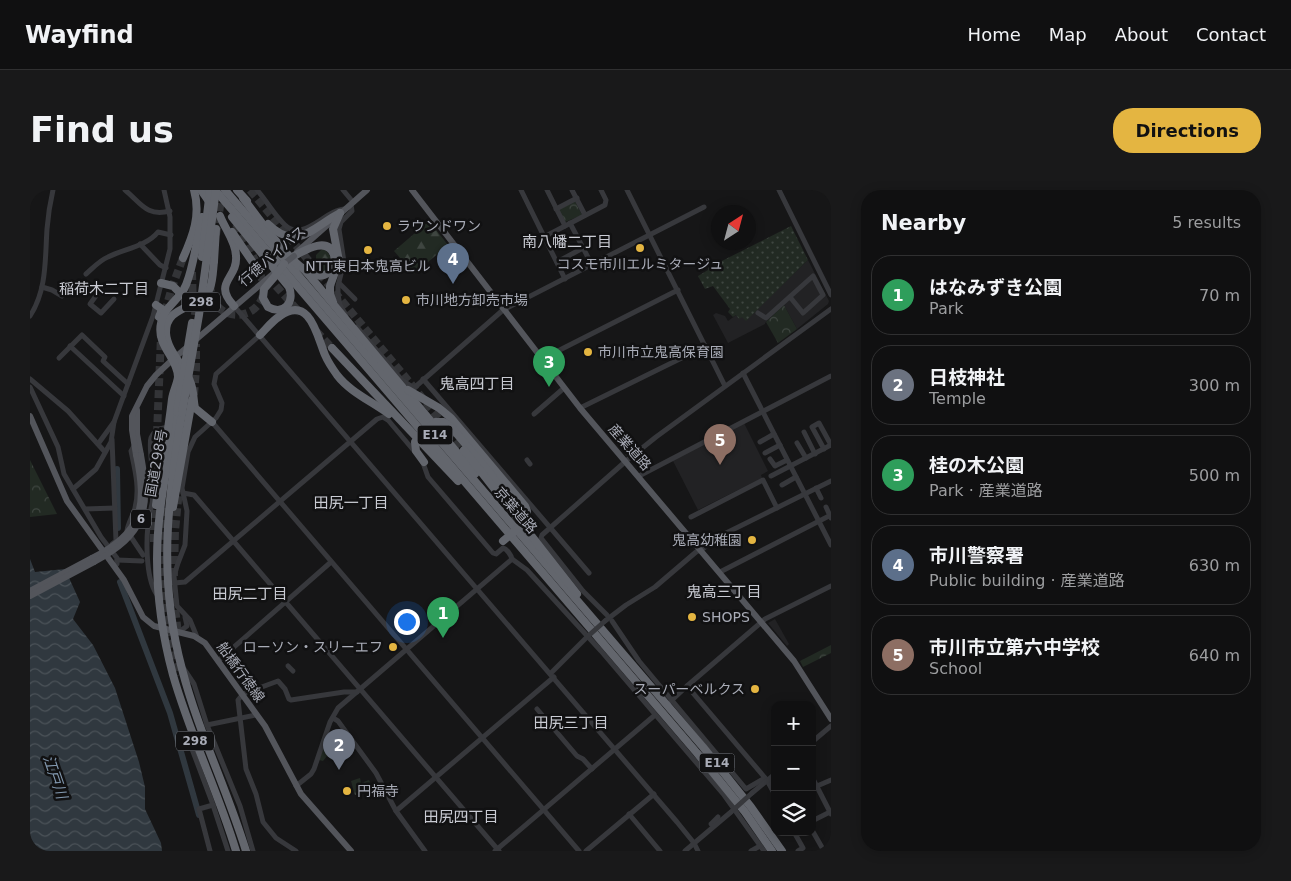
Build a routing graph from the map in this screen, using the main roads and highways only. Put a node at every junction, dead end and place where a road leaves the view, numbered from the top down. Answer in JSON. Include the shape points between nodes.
{"nodes":[{"id":1,"x":194,"y":190,"type":"edge"},
{"id":2,"x":201,"y":190,"type":"edge"},
{"id":3,"x":213,"y":190,"type":"edge"},
{"id":4,"x":225,"y":190,"type":"edge"},
{"id":5,"x":237,"y":190,"type":"edge"},
{"id":6,"x":367,"y":190,"type":"edge"},
{"id":7,"x":412,"y":190,"type":"edge"},
{"id":8,"x":244,"y":198,"type":"junction"},
{"id":9,"x":347,"y":207,"type":"junction"},
{"id":10,"x":220,"y":216,"type":"junction"},
{"id":11,"x":306,"y":244,"type":"junction"},
{"id":12,"x":338,"y":254,"type":"junction"},
{"id":13,"x":294,"y":256,"type":"junction"},
{"id":14,"x":183,"y":258,"type":"tunnel mouth"},
{"id":15,"x":284,"y":264,"type":"joint"},
{"id":16,"x":302,"y":268,"type":"junction"},
{"id":17,"x":258,"y":270,"type":"tunnel mouth"},
{"id":18,"x":275,"y":274,"type":"junction"},
{"id":19,"x":161,"y":283,"type":"road end"},
{"id":20,"x":156,"y":306,"type":"tunnel mouth"},
{"id":21,"x":234,"y":306,"type":"junction"},
{"id":22,"x":184,"y":307,"type":"junction"},
{"id":23,"x":343,"y":317,"type":"junction"},
{"id":24,"x":260,"y":335,"type":"road end"},
{"id":25,"x":332,"y":348,"type":"tunnel mouth"},
{"id":26,"x":166,"y":350,"type":"junction"},
{"id":27,"x":174,"y":358,"type":"junction"},
{"id":28,"x":400,"y":384,"type":"junction"},
{"id":29,"x":193,"y":390,"type":"junction"},
{"id":30,"x":172,"y":402,"type":"junction"},
{"id":31,"x":136,"y":409,"type":"junction"},
{"id":32,"x":183,"y":412,"type":"junction"},
{"id":33,"x":203,"y":414,"type":"junction"},
{"id":34,"x":30,"y":416,"type":"edge"},
{"id":35,"x":212,"y":422,"type":"road end"},
{"id":36,"x":404,"y":426,"type":"junction"},
{"id":37,"x":187,"y":427,"type":"junction"},
{"id":38,"x":33,"y":431,"type":"edge"},
{"id":39,"x":464,"y":450,"type":"tunnel mouth"},
{"id":40,"x":139,"y":455,"type":"junction"},
{"id":41,"x":424,"y":462,"type":"dead end"},
{"id":42,"x":507,"y":532,"type":"junction"},
{"id":43,"x":531,"y":534,"type":"junction"},
{"id":44,"x":522,"y":537,"type":"junction"},
{"id":45,"x":503,"y":541,"type":"dead end"},
{"id":46,"x":157,"y":559,"type":"junction"},
{"id":47,"x":167,"y":575,"type":"junction"},
{"id":48,"x":30,"y":591,"type":"edge"},
{"id":49,"x":30,"y":596,"type":"edge"},
{"id":50,"x":163,"y":628,"type":"junction"},
{"id":51,"x":176,"y":631,"type":"junction"},
{"id":52,"x":618,"y":648,"type":"junction"},
{"id":53,"x":831,"y":719,"type":"edge"},
{"id":54,"x":236,"y":851,"type":"edge"},
{"id":55,"x":246,"y":851,"type":"edge"},
{"id":56,"x":351,"y":851,"type":"edge"},
{"id":57,"x":772,"y":851,"type":"edge"},
{"id":58,"x":782,"y":851,"type":"edge"}],
"edges":[{"from":1,"to":14,"type":"highway","via":[[196,224]]},
{"from":2,"to":10,"type":"highway"},
{"from":3,"to":18,"type":"highway","via":[[289,287],[290,302],[286,308],[278,310],[268,307],[263,298],[264,289]]},
{"from":3,"to":22,"type":"highway","number":"298","bridge":true,"via":[[212,282],[200,299]]},
{"from":3,"to":26,"type":"highway","number":"298","bridge":true,"via":[[184,288],[161,322],[161,338]]},
{"from":3,"to":32,"type":"highway","name":"国道298号","number":"298","bridge":true,"via":[[193,316]]},
{"from":3,"to":42,"type":"highway","name":"京葉道路","number":"E14"},
{"from":4,"to":44,"type":"highway","name":"京葉道路","number":"E14"},
{"from":5,"to":8,"type":"highway"},
{"from":6,"to":9,"type":"main road","name":"行徳バイパス"},
{"from":7,"to":53,"type":"main road","name":"産業道路","via":[[580,408],[762,622],[800,670]]},
{"from":8,"to":9,"type":"highway","via":[[274,230],[290,238],[306,234]]},
{"from":8,"to":16,"type":"highway","via":[[268,231]]},
{"from":9,"to":11,"type":"main road","name":"行徳バイパス"},
{"from":9,"to":12,"type":"highway","via":[[333,230]]},
{"from":10,"to":17,"type":"highway"},
{"from":10,"to":21,"type":"highway","via":[[236,253],[225,291]]},
{"from":11,"to":12,"type":"highway","via":[[316,240],[326,242]]},
{"from":11,"to":13,"type":"main road","name":"行徳バイパス"},
{"from":12,"to":23,"type":"highway","via":[[330,290],[332,301]]},
{"from":13,"to":15,"type":"main road","name":"行徳バイパス","bridge":true},
{"from":13,"to":16,"type":"highway","via":[[320,245],[333,254],[334,265],[326,274],[314,275]]},
{"from":15,"to":18,"type":"highway","bridge":true},
{"from":16,"to":23,"type":"highway"},
{"from":18,"to":21,"type":"main road","name":"行徳バイパス","number":"6"},
{"from":19,"to":22,"type":"highway","via":[[173,286]]},
{"from":20,"to":26,"type":"highway","via":[[162,309],[157,320],[157,335]]},
{"from":21,"to":27,"type":"main road","name":"行徳バイパス","number":"6"},
{"from":22,"to":27,"type":"highway","number":"298","via":[[173,314],[167,326]]},
{"from":23,"to":28,"type":"highway"},
{"from":24,"to":36,"type":"highway","via":[[284,314],[294,311],[304,314],[314,324],[326,357],[339,378]]},
{"from":25,"to":36,"type":"highway"},
{"from":26,"to":27,"type":"highway","number":"298"},
{"from":27,"to":29,"type":"highway","number":"298"},
{"from":27,"to":30,"type":"highway","number":"298","via":[[178,378]]},
{"from":27,"to":31,"type":"main road","name":"行徳バイパス","number":"6","via":[[147,386]]},
{"from":28,"to":44,"type":"highway"},
{"from":28,"to":45,"type":"highway","bridge":true,"via":[[451,418],[525,506],[527,518]]},
{"from":29,"to":32,"type":"highway","number":"298"},
{"from":29,"to":33,"type":"highway","via":[[194,406]]},
{"from":30,"to":32,"type":"highway"},
{"from":30,"to":46,"type":"highway","number":"298","via":[[155,512]]},
{"from":31,"to":40,"type":"main road","name":"行徳バイパス","number":"6"},
{"from":31,"to":40,"type":"main road","name":"行徳バイパス","number":"6","via":[[132,423],[134,446]]},
{"from":32,"to":33,"type":"highway"},
{"from":32,"to":37,"type":"highway","number":"298"},
{"from":32,"to":46,"type":"highway","name":"国道298号","number":"298","via":[[161,504]]},
{"from":32,"to":47,"type":"highway","name":"国道298号","number":"298","via":[[168,504]]},
{"from":33,"to":35,"type":"highway"},
{"from":33,"to":37,"type":"highway","via":[[193,416]]},
{"from":34,"to":38,"type":"main road","name":"船橋行徳線"},
{"from":36,"to":42,"type":"highway"},
{"from":37,"to":47,"type":"highway","number":"298","via":[[173,505]]},
{"from":38,"to":50,"type":"main road","name":"船橋行徳線","via":[[67,501],[116,563],[143,618]]},
{"from":39,"to":43,"type":"highway"},
{"from":40,"to":48,"type":"main road","name":"行徳バイパス","number":"6","bridge":true,"via":[[142,498],[136,519],[125,534],[106,551]]},
{"from":40,"to":49,"type":"main road","name":"行徳バイパス","number":"6","bridge":true,"via":[[146,498],[140,521],[131,536],[107,556]]},
{"from":41,"to":43,"type":"highway","bridge":true,"via":[[415,442],[436,422],[442,422],[490,473]]},
{"from":42,"to":57,"type":"highway","name":"京葉道路","number":"E14","via":[[722,782]]},
{"from":43,"to":52,"type":"highway"},
{"from":44,"to":52,"type":"highway","name":"京葉道路","number":"E14"},
{"from":46,"to":50,"type":"highway","name":"国道298号","number":"298"},
{"from":47,"to":51,"type":"highway","name":"国道298号","number":"298"},
{"from":50,"to":51,"type":"main road","name":"船橋行徳線"},
{"from":50,"to":54,"type":"highway","name":"国道298号","number":"298","via":[[174,678]]},
{"from":51,"to":55,"type":"highway","name":"国道298号","number":"298","via":[[179,657],[192,704]]},
{"from":51,"to":56,"type":"main road","name":"船橋行徳線","via":[[205,643],[268,732],[296,786]]},
{"from":52,"to":58,"type":"highway","name":"京葉道路","number":"E14","via":[[728,777]]}]}
